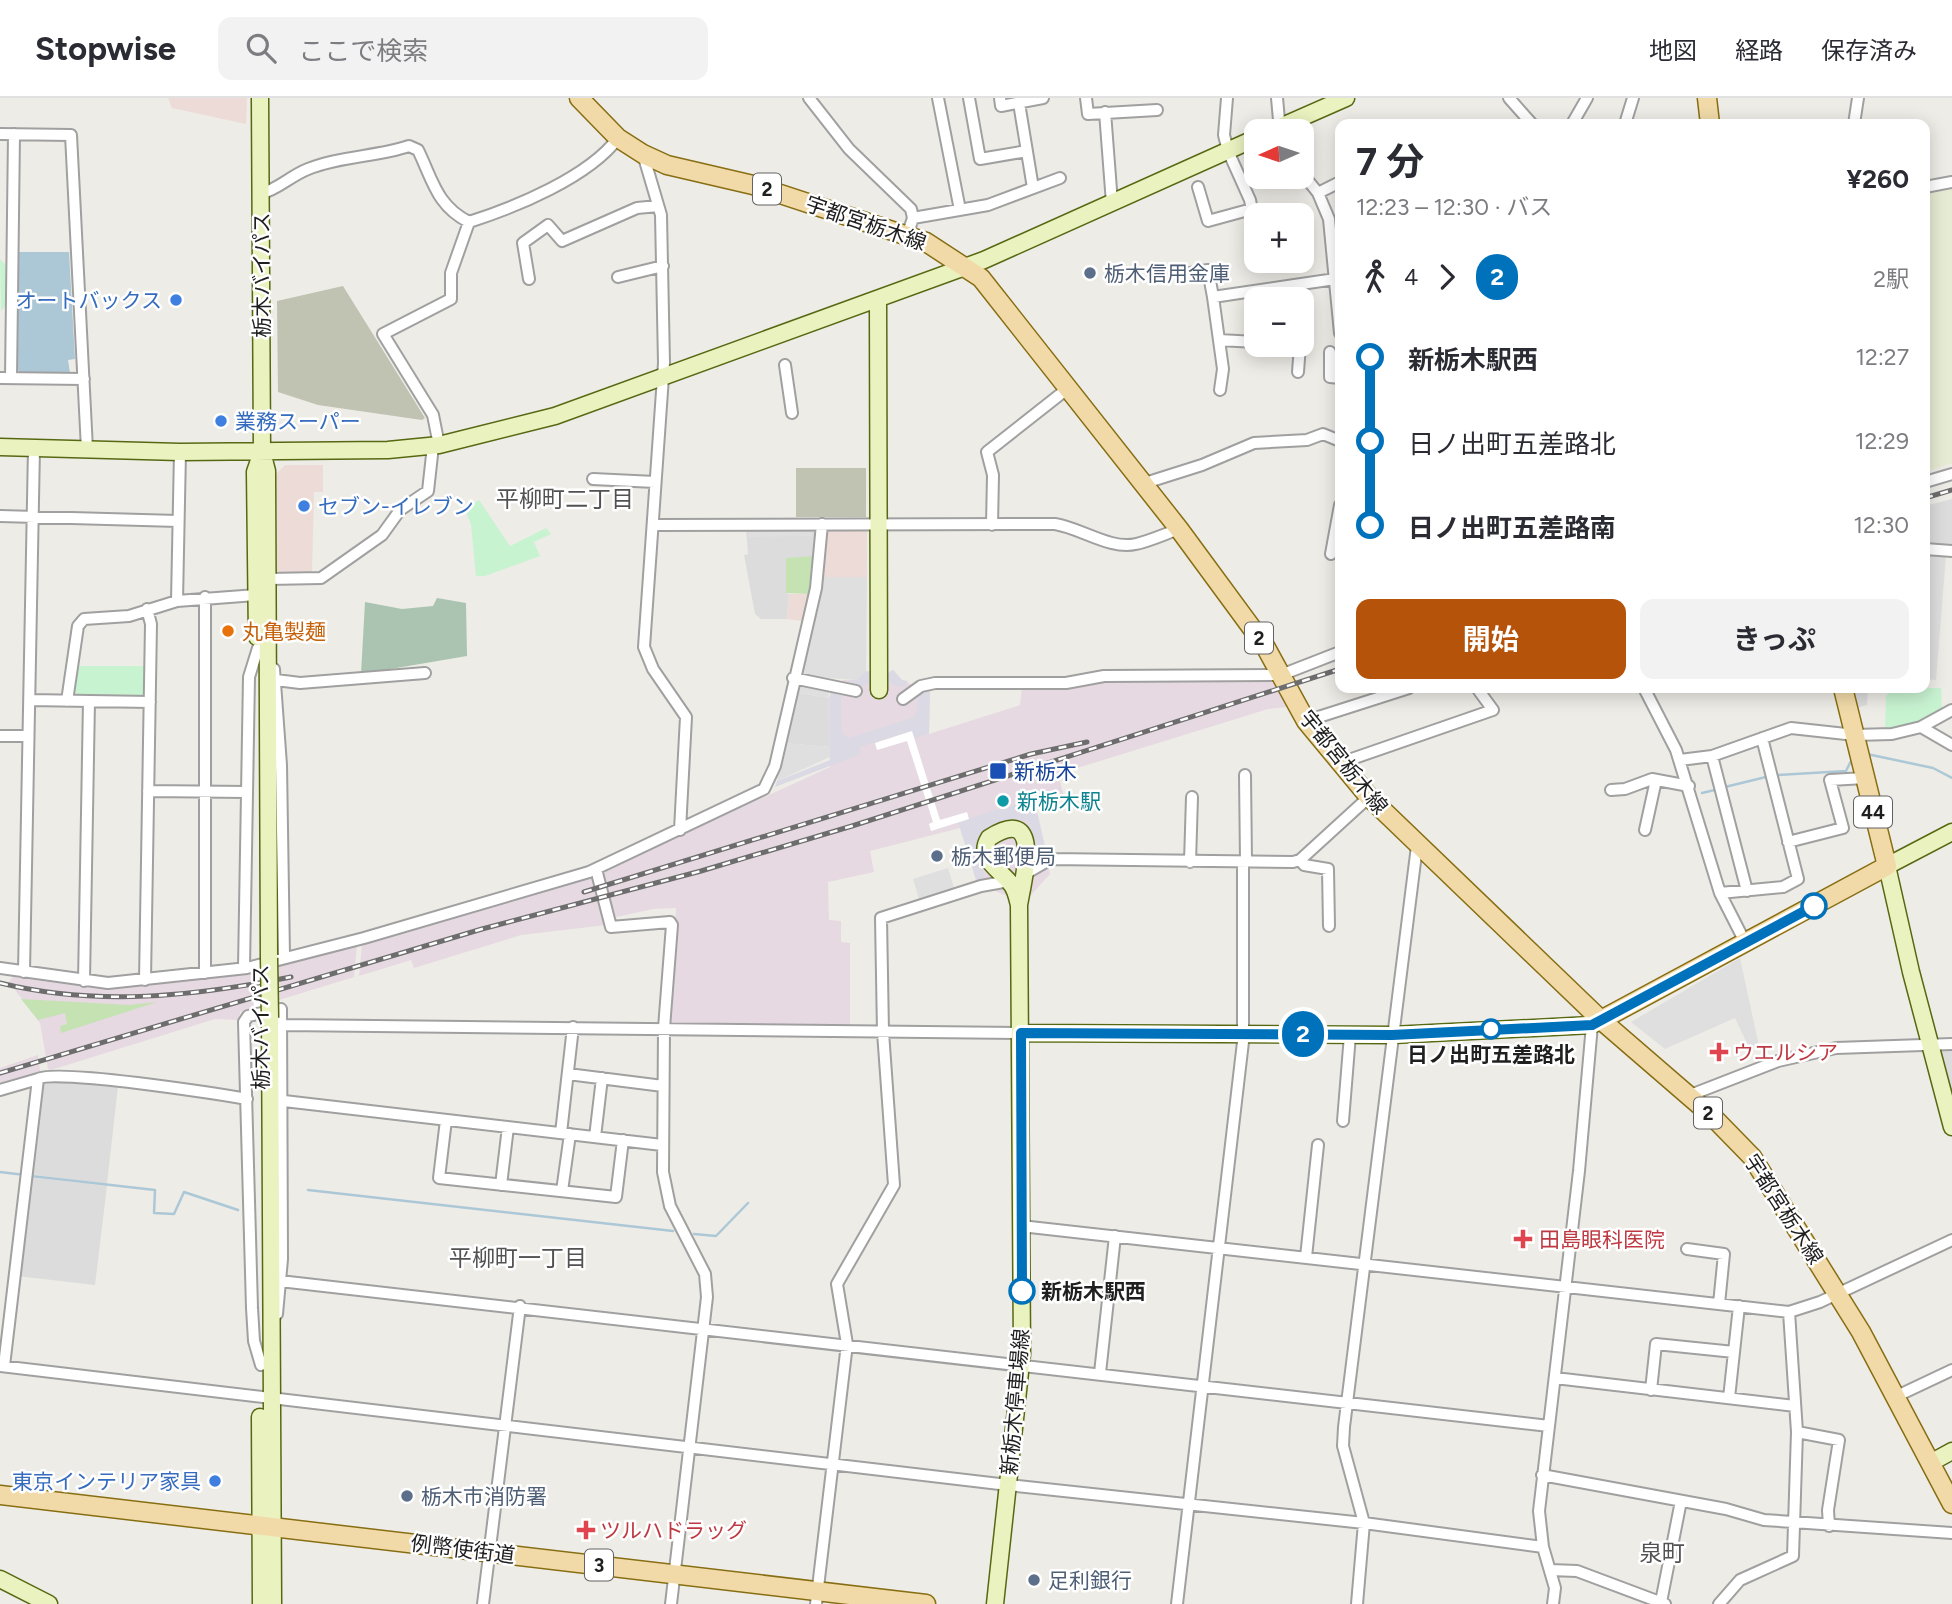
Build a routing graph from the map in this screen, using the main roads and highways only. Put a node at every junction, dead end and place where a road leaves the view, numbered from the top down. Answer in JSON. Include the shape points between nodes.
{"nodes":[{"id":1,"x":260,"y":98,"type":"edge"},
{"id":2,"x":579,"y":98,"type":"edge"},
{"id":3,"x":1346,"y":98,"type":"edge"},
{"id":4,"x":1707,"y":98,"type":"edge"},
{"id":5,"x":1300,"y":119,"type":"edge"},
{"id":6,"x":1709,"y":119,"type":"edge"},
{"id":7,"x":1244,"y":144,"type":"edge"},
{"id":8,"x":966,"y":267,"type":"junction"},
{"id":9,"x":878,"y":300,"type":"junction"},
{"id":10,"x":0,"y":447,"type":"edge"},
{"id":11,"x":262,"y":452,"type":"junction"},
{"id":12,"x":263,"y":645,"type":"junction"},
{"id":13,"x":879,"y":690,"type":"dead end"},
{"id":14,"x":1844,"y":693,"type":"edge"},
{"id":15,"x":1952,"y":832,"type":"edge"},
{"id":16,"x":1887,"y":866,"type":"junction"},
{"id":17,"x":1019,"y":905,"type":"junction"},
{"id":18,"x":271,"y":1021,"type":"junction"},
{"id":19,"x":1597,"y":1022,"type":"junction"},
{"id":20,"x":1021,"y":1033,"type":"junction"},
{"id":21,"x":1952,"y":1127,"type":"edge"},
{"id":22,"x":266,"y":1398,"type":"junction"},
{"id":23,"x":1952,"y":1451,"type":"edge"},
{"id":24,"x":1932,"y":1462,"type":"junction"},
{"id":25,"x":0,"y":1495,"type":"edge"},
{"id":26,"x":1952,"y":1504,"type":"edge"},
{"id":27,"x":266,"y":1524,"type":"junction"},
{"id":28,"x":0,"y":1579,"type":"edge"},
{"id":29,"x":816,"y":1598,"type":"edge"},
{"id":30,"x":49,"y":1604,"type":"edge"},
{"id":31,"x":261,"y":1604,"type":"edge"},
{"id":32,"x":273,"y":1604,"type":"edge"},
{"id":33,"x":926,"y":1604,"type":"edge"},
{"id":34,"x":995,"y":1604,"type":"edge"}],
"edges":[{"from":1,"to":11,"type":"main road","name":"栃木バイパス"},
{"from":2,"to":8,"type":"main road","name":"宇都宮栃木線","number":"2","via":[[618,138],[667,165],[753,185],[907,236],[943,250]]},
{"from":3,"to":5,"type":"main road"},
{"from":4,"to":6,"type":"main road"},
{"from":7,"to":8,"type":"main road"},
{"from":8,"to":9,"type":"main road"},
{"from":8,"to":19,"type":"main road","name":"宇都宮栃木線","number":"2","via":[[981,278],[1179,529],[1265,646],[1306,721],[1340,764]]},
{"from":9,"to":11,"type":"main road","via":[[555,416],[436,445]]},
{"from":9,"to":13,"type":"main road"},
{"from":10,"to":11,"type":"main road"},
{"from":11,"to":12,"type":"main road","name":"栃木バイパス","via":[[267,471],[268,579]]},
{"from":11,"to":12,"type":"main road","name":"栃木バイパス","via":[[255,471],[257,595]]},
{"from":12,"to":18,"type":"main road","name":"栃木バイパス","bridge":true},
{"from":14,"to":16,"type":"main road","number":"44"},
{"from":15,"to":16,"type":"main road"},
{"from":16,"to":19,"type":"main road"},
{"from":16,"to":21,"type":"main road"},
{"from":17,"to":17,"type":"main road","via":[[1028,850],[1016,830],[993,835],[986,842],[992,867],[1009,881]]},
{"from":17,"to":20,"type":"main road","name":"新栃木停車場線"},
{"from":18,"to":22,"type":"main road","name":"栃木バイパス","via":[[276,1280]]},
{"from":18,"to":22,"type":"main road","name":"栃木バイパス","via":[[261,1365]]},
{"from":19,"to":20,"type":"main road","via":[[1392,1035]]},
{"from":19,"to":24,"type":"main road","name":"宇都宮栃木線","number":"2","via":[[1688,1096],[1752,1157],[1839,1293]]},
{"from":20,"to":34,"type":"main road","name":"新栃木停車場線","via":[[1021,1365]]},
{"from":22,"to":27,"type":"main road","name":"栃木バイパス"},
{"from":23,"to":24,"type":"main road"},
{"from":24,"to":26,"type":"main road","name":"宇都宮栃木線","number":"2"},
{"from":25,"to":27,"type":"main road","name":"例幣使街道","number":"3"},
{"from":27,"to":29,"type":"main road","name":"例幣使街道","number":"3","via":[[675,1574]]},
{"from":27,"to":31,"type":"main road","name":"栃木バイパス"},
{"from":27,"to":32,"type":"main road","name":"栃木バイパス"},
{"from":28,"to":30,"type":"main road"},
{"from":29,"to":33,"type":"main road","name":"例幣使街道","number":"3"}]}
